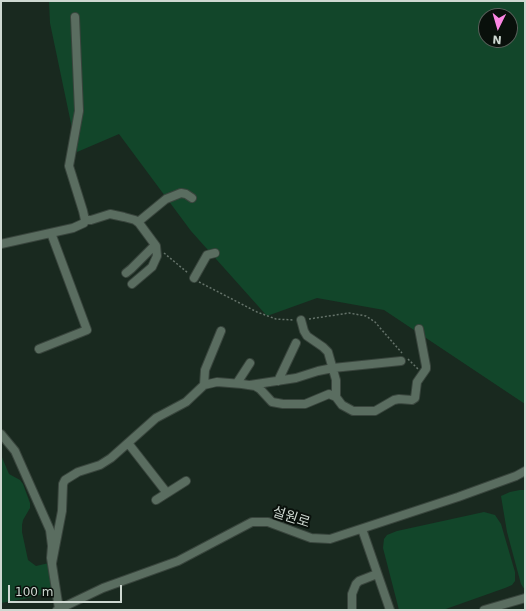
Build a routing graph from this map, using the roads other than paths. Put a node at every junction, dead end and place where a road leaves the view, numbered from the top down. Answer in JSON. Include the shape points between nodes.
{"nodes":[{"id":1,"x":75,"y":17,"type":"dead end"},
{"id":2,"x":192,"y":198,"type":"dead end"},
{"id":3,"x":85,"y":220,"type":"junction"},
{"id":4,"x":138,"y":222,"type":"junction"},
{"id":5,"x":51,"y":233,"type":"junction"},
{"id":6,"x":1,"y":244,"type":"edge"},
{"id":7,"x":155,"y":245,"type":"junction"},
{"id":8,"x":215,"y":253,"type":"dead end"},
{"id":9,"x":126,"y":272,"type":"dead end"},
{"id":10,"x":194,"y":278,"type":"road end"},
{"id":11,"x":132,"y":284,"type":"dead end"},
{"id":12,"x":300,"y":320,"type":"road end"},
{"id":13,"x":419,"y":329,"type":"dead end"},
{"id":14,"x":221,"y":331,"type":"dead end"},
{"id":15,"x":296,"y":343,"type":"dead end"},
{"id":16,"x":39,"y":349,"type":"dead end"},
{"id":17,"x":401,"y":361,"type":"dead end"},
{"id":18,"x":250,"y":362,"type":"dead end"},
{"id":19,"x":333,"y":368,"type":"junction"},
{"id":20,"x":278,"y":381,"type":"junction"},
{"id":21,"x":238,"y":383,"type":"junction"},
{"id":22,"x":204,"y":385,"type":"junction"},
{"id":23,"x":248,"y":385,"type":"junction"},
{"id":24,"x":336,"y":397,"type":"junction"},
{"id":25,"x":1,"y":434,"type":"edge"},
{"id":26,"x":128,"y":443,"type":"junction"},
{"id":27,"x":525,"y":471,"type":"edge"},
{"id":28,"x":186,"y":481,"type":"dead end"},
{"id":29,"x":167,"y":493,"type":"junction"},
{"id":30,"x":156,"y":500,"type":"dead end"},
{"id":31,"x":362,"y":530,"type":"junction"},
{"id":32,"x":52,"y":563,"type":"junction"},
{"id":33,"x":377,"y":574,"type":"junction"},
{"id":34,"x":525,"y":598,"type":"edge"},
{"id":35,"x":58,"y":609,"type":"edge"},
{"id":36,"x":352,"y":610,"type":"edge"},
{"id":37,"x":390,"y":610,"type":"edge"},
{"id":38,"x":484,"y":610,"type":"edge"}],
"edges":[{"from":1,"to":3,"type":"street","via":[[79,111],[69,166]]},
{"from":2,"to":4,"type":"street","via":[[181,194],[170,198]]},
{"from":3,"to":4,"type":"street","via":[[110,214]]},
{"from":3,"to":5,"type":"street","via":[[82,225]]},
{"from":4,"to":7,"type":"street"},
{"from":5,"to":6,"type":"street"},
{"from":5,"to":16,"type":"street","via":[[87,330]]},
{"from":7,"to":9,"type":"street"},
{"from":7,"to":11,"type":"street","via":[[158,252],[155,262]]},
{"from":8,"to":10,"type":"street","via":[[206,256]]},
{"from":12,"to":19,"type":"street","via":[[307,336],[328,352]]},
{"from":13,"to":24,"type":"street","via":[[426,369],[417,382],[414,399],[394,400],[376,411],[353,411],[342,406]]},
{"from":14,"to":22,"type":"street","via":[[205,370]]},
{"from":15,"to":20,"type":"street"},
{"from":17,"to":19,"type":"street"},
{"from":18,"to":21,"type":"street"},
{"from":19,"to":20,"type":"street"},
{"from":19,"to":24,"type":"street"},
{"from":20,"to":23,"type":"street"},
{"from":21,"to":22,"type":"street","via":[[217,382]]},
{"from":21,"to":23,"type":"street"},
{"from":22,"to":26,"type":"street","via":[[186,402],[156,418]]},
{"from":23,"to":24,"type":"street","via":[[260,389],[272,402],[277,403],[304,404],[329,394]]},
{"from":25,"to":32,"type":"street","via":[[15,451],[50,530]]},
{"from":26,"to":29,"type":"street"},
{"from":26,"to":32,"type":"street","via":[[111,458],[64,480],[62,510]]},
{"from":27,"to":31,"type":"street","name":"설원로"},
{"from":28,"to":29,"type":"street"},
{"from":29,"to":30,"type":"street"},
{"from":31,"to":33,"type":"street"},
{"from":31,"to":35,"type":"street","name":"설원로","via":[[330,540],[320,540],[268,522],[252,522],[178,561],[103,588]]},
{"from":32,"to":35,"type":"street"},
{"from":33,"to":36,"type":"street","via":[[356,584],[352,594]]},
{"from":33,"to":37,"type":"street"},
{"from":34,"to":38,"type":"street"}]}
